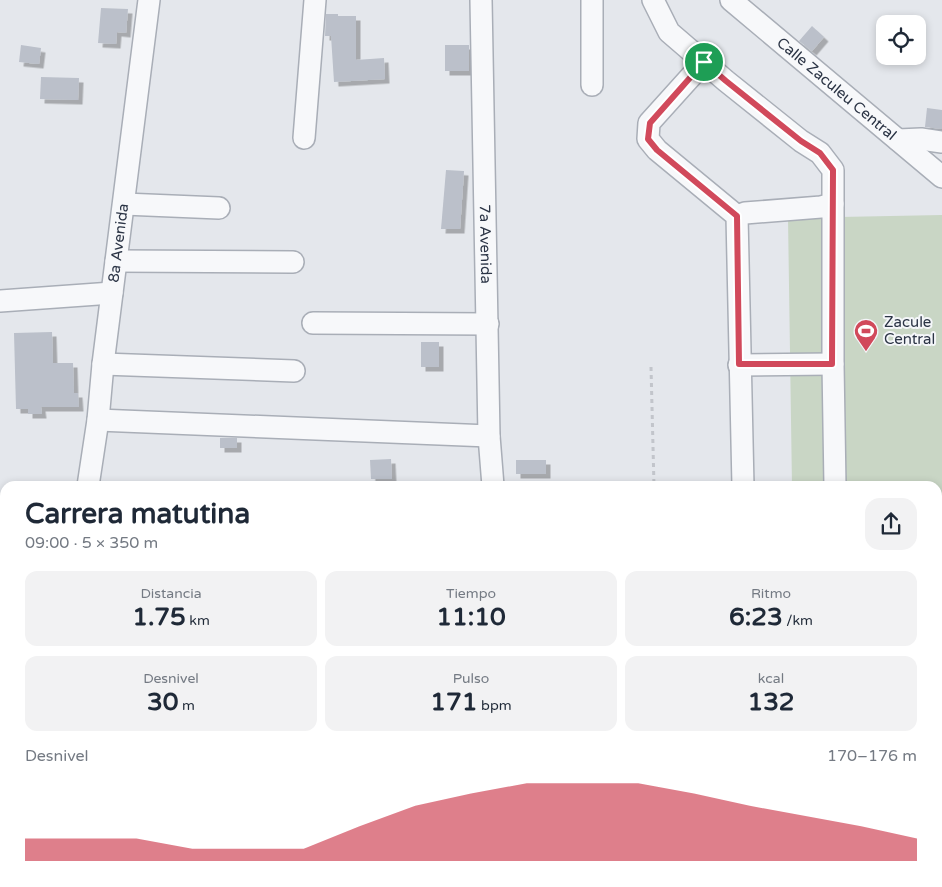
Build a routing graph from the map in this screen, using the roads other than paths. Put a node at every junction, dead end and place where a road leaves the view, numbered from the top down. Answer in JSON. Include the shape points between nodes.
{"nodes":[{"id":1,"x":149,"y":0,"type":"edge"},
{"id":2,"x":315,"y":0,"type":"edge"},
{"id":3,"x":482,"y":0,"type":"edge"},
{"id":4,"x":592,"y":0,"type":"edge"},
{"id":5,"x":653,"y":0,"type":"edge"},
{"id":6,"x":731,"y":0,"type":"edge"},
{"id":7,"x":704,"y":62,"type":"junction"},
{"id":8,"x":592,"y":85,"type":"dead end"},
{"id":9,"x":304,"y":138,"type":"dead end"},
{"id":10,"x":898,"y":140,"type":"junction"},
{"id":11,"x":942,"y":142,"type":"edge"},
{"id":12,"x":942,"y":178,"type":"edge"},
{"id":13,"x":124,"y":204,"type":"junction"},
{"id":14,"x":833,"y":204,"type":"junction"},
{"id":15,"x":219,"y":208,"type":"dead end"},
{"id":16,"x":737,"y":216,"type":"junction"},
{"id":17,"x":116,"y":261,"type":"junction"},
{"id":18,"x":293,"y":262,"type":"dead end"},
{"id":19,"x":112,"y":293,"type":"junction"},
{"id":20,"x":0,"y":301,"type":"edge"},
{"id":21,"x":313,"y":323,"type":"dead end"},
{"id":22,"x":488,"y":324,"type":"junction"},
{"id":23,"x":102,"y":364,"type":"junction"},
{"id":24,"x":739,"y":364,"type":"junction"},
{"id":25,"x":832,"y":364,"type":"junction"},
{"id":26,"x":294,"y":371,"type":"dead end"},
{"id":27,"x":98,"y":420,"type":"junction"},
{"id":28,"x":489,"y":436,"type":"junction"},
{"id":29,"x":89,"y":481,"type":"edge"},
{"id":30,"x":493,"y":481,"type":"edge"},
{"id":31,"x":743,"y":481,"type":"edge"},
{"id":32,"x":835,"y":481,"type":"edge"}],
"edges":[{"from":1,"to":13,"type":"street","name":"8a Avenida"},
{"from":2,"to":9,"type":"street"},
{"from":3,"to":22,"type":"street","name":"7a Avenida"},
{"from":4,"to":8,"type":"street"},
{"from":5,"to":7,"type":"street","via":[[669,32]]},
{"from":6,"to":10,"type":"street","name":"Calle Zaculeu Central"},
{"from":7,"to":14,"type":"street","via":[[820,153],[833,170]]},
{"from":7,"to":16,"type":"street","via":[[650,123],[648,139]]},
{"from":10,"to":11,"type":"street"},
{"from":10,"to":12,"type":"street","name":"Calle Zaculeu Central"},
{"from":13,"to":15,"type":"street"},
{"from":13,"to":17,"type":"street","name":"8a Avenida"},
{"from":14,"to":16,"type":"street"},
{"from":14,"to":25,"type":"street"},
{"from":16,"to":24,"type":"street"},
{"from":17,"to":18,"type":"street"},
{"from":17,"to":19,"type":"street","name":"8a Avenida"},
{"from":19,"to":20,"type":"street"},
{"from":19,"to":23,"type":"street","name":"8a Avenida"},
{"from":21,"to":22,"type":"street"},
{"from":22,"to":28,"type":"street","name":"7a Avenida"},
{"from":23,"to":26,"type":"street"},
{"from":23,"to":27,"type":"street","name":"8a Avenida"},
{"from":24,"to":25,"type":"street"},
{"from":24,"to":31,"type":"street"},
{"from":25,"to":32,"type":"street"},
{"from":27,"to":28,"type":"street"},
{"from":27,"to":29,"type":"street","name":"8a Avenida"},
{"from":28,"to":30,"type":"street","name":"7a Avenida"}]}
